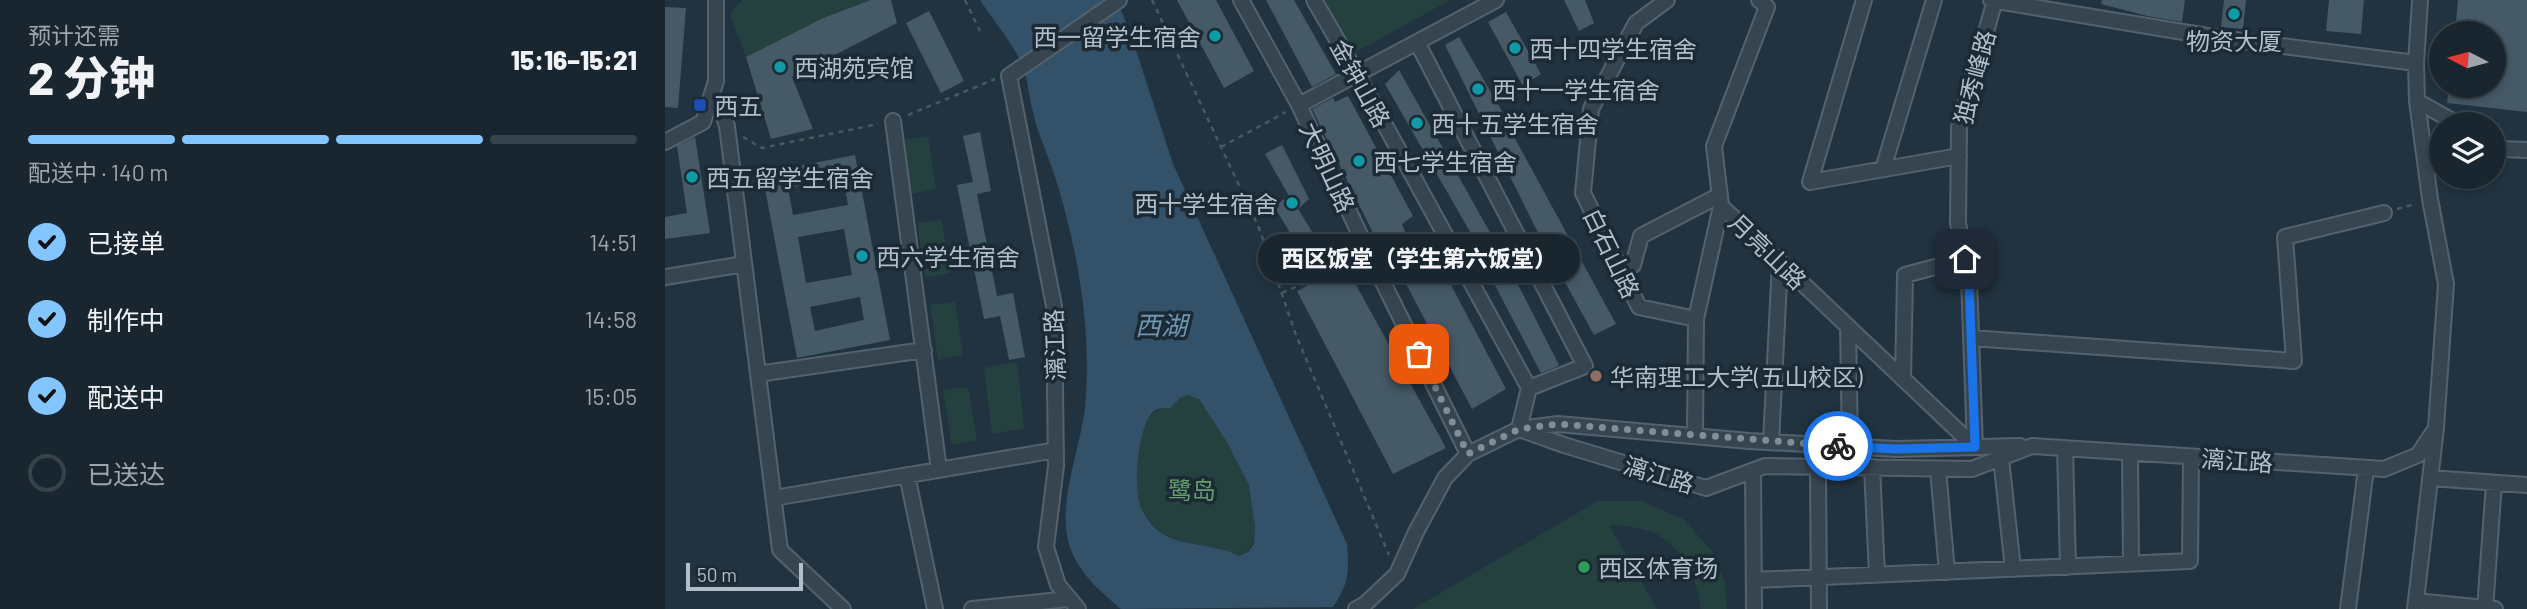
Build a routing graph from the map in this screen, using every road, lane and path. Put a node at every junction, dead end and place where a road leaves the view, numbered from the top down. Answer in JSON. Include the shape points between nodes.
{"nodes":[{"id":1,"x":716,"y":0,"type":"edge"},
{"id":2,"x":965,"y":0,"type":"edge"},
{"id":3,"x":1119,"y":0,"type":"edge"},
{"id":4,"x":1152,"y":0,"type":"edge"},
{"id":5,"x":1241,"y":0,"type":"edge"},
{"id":6,"x":1314,"y":0,"type":"edge"},
{"id":7,"x":1496,"y":0,"type":"edge"},
{"id":8,"x":1667,"y":0,"type":"edge"},
{"id":9,"x":1759,"y":0,"type":"edge"},
{"id":10,"x":1864,"y":0,"type":"edge"},
{"id":11,"x":1934,"y":0,"type":"edge"},
{"id":12,"x":1994,"y":0,"type":"edge"},
{"id":13,"x":2420,"y":0,"type":"edge"},
{"id":14,"x":980,"y":31,"type":"dead end"},
{"id":15,"x":1417,"y":42,"type":"junction"},
{"id":16,"x":2416,"y":63,"type":"junction"},
{"id":17,"x":1014,"y":72,"type":"junction"},
{"id":18,"x":1357,"y":74,"type":"junction"},
{"id":19,"x":710,"y":99,"type":"junction"},
{"id":20,"x":2417,"y":101,"type":"junction"},
{"id":21,"x":1300,"y":105,"type":"junction"},
{"id":22,"x":2437,"y":112,"type":"edge"},
{"id":23,"x":893,"y":121,"type":"junction"},
{"id":24,"x":727,"y":126,"type":"junction"},
{"id":25,"x":665,"y":142,"type":"edge"},
{"id":26,"x":1221,"y":147,"type":"junction"},
{"id":27,"x":2506,"y":150,"type":"edge"},
{"id":28,"x":2527,"y":154,"type":"edge"},
{"id":29,"x":1959,"y":156,"type":"junction"},
{"id":30,"x":1884,"y":169,"type":"junction"},
{"id":31,"x":2430,"y":199,"type":"junction"},
{"id":32,"x":1720,"y":200,"type":"junction"},
{"id":33,"x":2384,"y":213,"type":"joint"},
{"id":34,"x":1369,"y":254,"type":"junction"},
{"id":35,"x":1965,"y":259,"type":"junction"},
{"id":36,"x":1780,"y":262,"type":"junction"},
{"id":37,"x":744,"y":264,"type":"junction"},
{"id":38,"x":1618,"y":265,"type":"junction"},
{"id":39,"x":665,"y":277,"type":"edge"},
{"id":40,"x":1282,"y":293,"type":"junction"},
{"id":41,"x":1696,"y":319,"type":"junction"},
{"id":42,"x":1848,"y":327,"type":"junction"},
{"id":43,"x":1971,"y":338,"type":"junction"},
{"id":44,"x":923,"y":350,"type":"junction"},
{"id":45,"x":758,"y":374,"type":"junction"},
{"id":46,"x":1903,"y":379,"type":"junction"},
{"id":47,"x":1529,"y":388,"type":"junction"},
{"id":48,"x":2437,"y":428,"type":"junction"},
{"id":49,"x":1519,"y":429,"type":"junction"},
{"id":50,"x":1695,"y":435,"type":"junction"},
{"id":51,"x":1771,"y":442,"type":"junction"},
{"id":52,"x":1850,"y":446,"type":"junction"},
{"id":53,"x":2032,"y":446,"type":"junction"},
{"id":54,"x":1975,"y":447,"type":"junction"},
{"id":55,"x":2065,"y":448,"type":"junction"},
{"id":56,"x":1056,"y":450,"type":"junction"},
{"id":57,"x":2130,"y":453,"type":"junction"},
{"id":58,"x":1468,"y":454,"type":"junction"},
{"id":59,"x":2191,"y":457,"type":"junction"},
{"id":60,"x":2001,"y":458,"type":"junction"},
{"id":61,"x":1818,"y":466,"type":"junction"},
{"id":62,"x":1872,"y":467,"type":"junction"},
{"id":63,"x":1938,"y":468,"type":"junction"},
{"id":64,"x":2366,"y":469,"type":"junction"},
{"id":65,"x":939,"y":470,"type":"junction"},
{"id":66,"x":1753,"y":471,"type":"junction"},
{"id":67,"x":907,"y":475,"type":"junction"},
{"id":68,"x":2431,"y":478,"type":"junction"},
{"id":69,"x":2494,"y":483,"type":"junction"},
{"id":70,"x":2527,"y":485,"type":"edge"},
{"id":71,"x":774,"y":498,"type":"junction"},
{"id":72,"x":2131,"y":564,"type":"junction"},
{"id":73,"x":2068,"y":566,"type":"junction"},
{"id":74,"x":2013,"y":569,"type":"junction"},
{"id":75,"x":1947,"y":572,"type":"junction"},
{"id":76,"x":1397,"y":574,"type":"junction"},
{"id":77,"x":1877,"y":575,"type":"junction"},
{"id":78,"x":1820,"y":577,"type":"junction"},
{"id":79,"x":1754,"y":580,"type":"junction"},
{"id":80,"x":1074,"y":604,"type":"edge"},
{"id":81,"x":2415,"y":605,"type":"edge"},
{"id":82,"x":2488,"y":608,"type":"edge"},
{"id":83,"x":843,"y":609,"type":"edge"},
{"id":84,"x":935,"y":609,"type":"edge"},
{"id":85,"x":972,"y":609,"type":"edge"},
{"id":86,"x":1356,"y":609,"type":"edge"},
{"id":87,"x":1754,"y":609,"type":"edge"},
{"id":88,"x":1819,"y":609,"type":"edge"},
{"id":89,"x":2348,"y":609,"type":"edge"}],
"edges":[{"from":1,"to":19,"type":"street","via":[[716,80]]},
{"from":2,"to":14,"type":"path"},
{"from":3,"to":17,"type":"street"},
{"from":4,"to":26,"type":"path"},
{"from":5,"to":21,"type":"street","name":"大明山路"},
{"from":6,"to":18,"type":"street","name":"金钟山路"},
{"from":7,"to":15,"type":"street"},
{"from":8,"to":38,"type":"street","name":"白石山路","via":[[1636,23],[1591,109],[1583,194]]},
{"from":9,"to":32,"type":"street","name":"月亮山路","via":[[1767,7],[1714,146]]},
{"from":10,"to":30,"type":"street","via":[[1809,182]]},
{"from":11,"to":30,"type":"street"},
{"from":12,"to":16,"type":"street","via":[[2219,38]]},
{"from":12,"to":29,"type":"street","name":"独秀峰路","via":[[1959,127]]},
{"from":13,"to":16,"type":"street"},
{"from":15,"to":18,"type":"street"},
{"from":15,"to":47,"type":"street","via":[[1585,366]]},
{"from":16,"to":20,"type":"street"},
{"from":17,"to":23,"type":"path"},
{"from":17,"to":56,"type":"street","name":"漓江路","via":[[1054,306]]},
{"from":18,"to":21,"type":"street"},
{"from":18,"to":47,"type":"street","name":"金钟山路"},
{"from":19,"to":24,"type":"street","via":[[721,108]]},
{"from":19,"to":25,"type":"street","via":[[703,122]]},
{"from":20,"to":22,"type":"street"},
{"from":20,"to":31,"type":"street"},
{"from":21,"to":26,"type":"path"},
{"from":21,"to":34,"type":"street","name":"大明山路"},
{"from":23,"to":24,"type":"path","via":[[762,148]]},
{"from":23,"to":44,"type":"street"},
{"from":24,"to":37,"type":"street"},
{"from":26,"to":40,"type":"path"},
{"from":27,"to":28,"type":"street"},
{"from":29,"to":30,"type":"street"},
{"from":29,"to":35,"type":"street","name":"独秀峰路","via":[[1958,223]]},
{"from":31,"to":33,"type":"path"},
{"from":31,"to":48,"type":"street","via":[[2446,284]]},
{"from":32,"to":36,"type":"street","name":"月亮山路"},
{"from":32,"to":38,"type":"street","via":[[1641,236],[1633,265]]},
{"from":32,"to":41,"type":"street"},
{"from":33,"to":43,"type":"street","via":[[2285,237],[2294,361]]},
{"from":34,"to":40,"type":"path"},
{"from":34,"to":58,"type":"street","name":"大明山路"},
{"from":35,"to":43,"type":"street","name":"独秀峰路"},
{"from":35,"to":46,"type":"street","via":[[1905,275]]},
{"from":36,"to":42,"type":"street","name":"月亮山路"},
{"from":36,"to":51,"type":"street"},
{"from":37,"to":39,"type":"street"},
{"from":37,"to":45,"type":"street"},
{"from":38,"to":41,"type":"street","name":"白石山路","via":[[1639,307]]},
{"from":40,"to":76,"type":"path"},
{"from":41,"to":50,"type":"street"},
{"from":42,"to":46,"type":"street","name":"月亮山路"},
{"from":42,"to":52,"type":"street"},
{"from":43,"to":54,"type":"street","name":"独秀峰路"},
{"from":44,"to":45,"type":"street"},
{"from":44,"to":65,"type":"street"},
{"from":45,"to":71,"type":"street"},
{"from":46,"to":54,"type":"street","name":"月亮山路"},
{"from":47,"to":49,"type":"street"},
{"from":48,"to":64,"type":"street","name":"漓江路","via":[[2418,455],[2384,469]]},
{"from":48,"to":68,"type":"street"},
{"from":49,"to":50,"type":"street","via":[[1558,424]]},
{"from":49,"to":58,"type":"street"},
{"from":49,"to":66,"type":"street","name":"漓江路","via":[[1706,488]]},
{"from":50,"to":51,"type":"street"},
{"from":51,"to":52,"type":"street"},
{"from":52,"to":54,"type":"street"},
{"from":53,"to":54,"type":"street"},
{"from":53,"to":55,"type":"street","name":"漓江路"},
{"from":53,"to":60,"type":"street","name":"漓江路"},
{"from":55,"to":57,"type":"street","name":"漓江路"},
{"from":55,"to":73,"type":"street"},
{"from":56,"to":65,"type":"street"},
{"from":56,"to":80,"type":"street","name":"漓江路","via":[[1046,547],[1058,585]]},
{"from":57,"to":59,"type":"street","name":"漓江路"},
{"from":57,"to":72,"type":"street"},
{"from":58,"to":76,"type":"street","via":[[1445,478]]},
{"from":59,"to":64,"type":"street","name":"漓江路"},
{"from":59,"to":72,"type":"street","via":[[2190,561]]},
{"from":60,"to":63,"type":"street","name":"漓江路","via":[[1972,469]]},
{"from":60,"to":74,"type":"street"},
{"from":61,"to":62,"type":"street","name":"漓江路"},
{"from":61,"to":66,"type":"street","name":"漓江路","via":[[1765,466]]},
{"from":61,"to":78,"type":"street"},
{"from":62,"to":63,"type":"street","name":"漓江路"},
{"from":62,"to":77,"type":"street"},
{"from":63,"to":75,"type":"street"},
{"from":64,"to":89,"type":"street"},
{"from":65,"to":67,"type":"street"},
{"from":66,"to":79,"type":"street"},
{"from":67,"to":71,"type":"street"},
{"from":67,"to":84,"type":"street"},
{"from":68,"to":69,"type":"street"},
{"from":68,"to":81,"type":"street"},
{"from":69,"to":70,"type":"street"},
{"from":69,"to":82,"type":"street"},
{"from":71,"to":83,"type":"street","via":[[781,550]]},
{"from":72,"to":73,"type":"street"},
{"from":73,"to":74,"type":"street"},
{"from":74,"to":75,"type":"street"},
{"from":75,"to":77,"type":"street"},
{"from":76,"to":86,"type":"street"},
{"from":77,"to":78,"type":"street"},
{"from":78,"to":79,"type":"street"},
{"from":78,"to":88,"type":"street"},
{"from":79,"to":87,"type":"street"},
{"from":80,"to":85,"type":"street"},
{"from":81,"to":82,"type":"street"}]}
